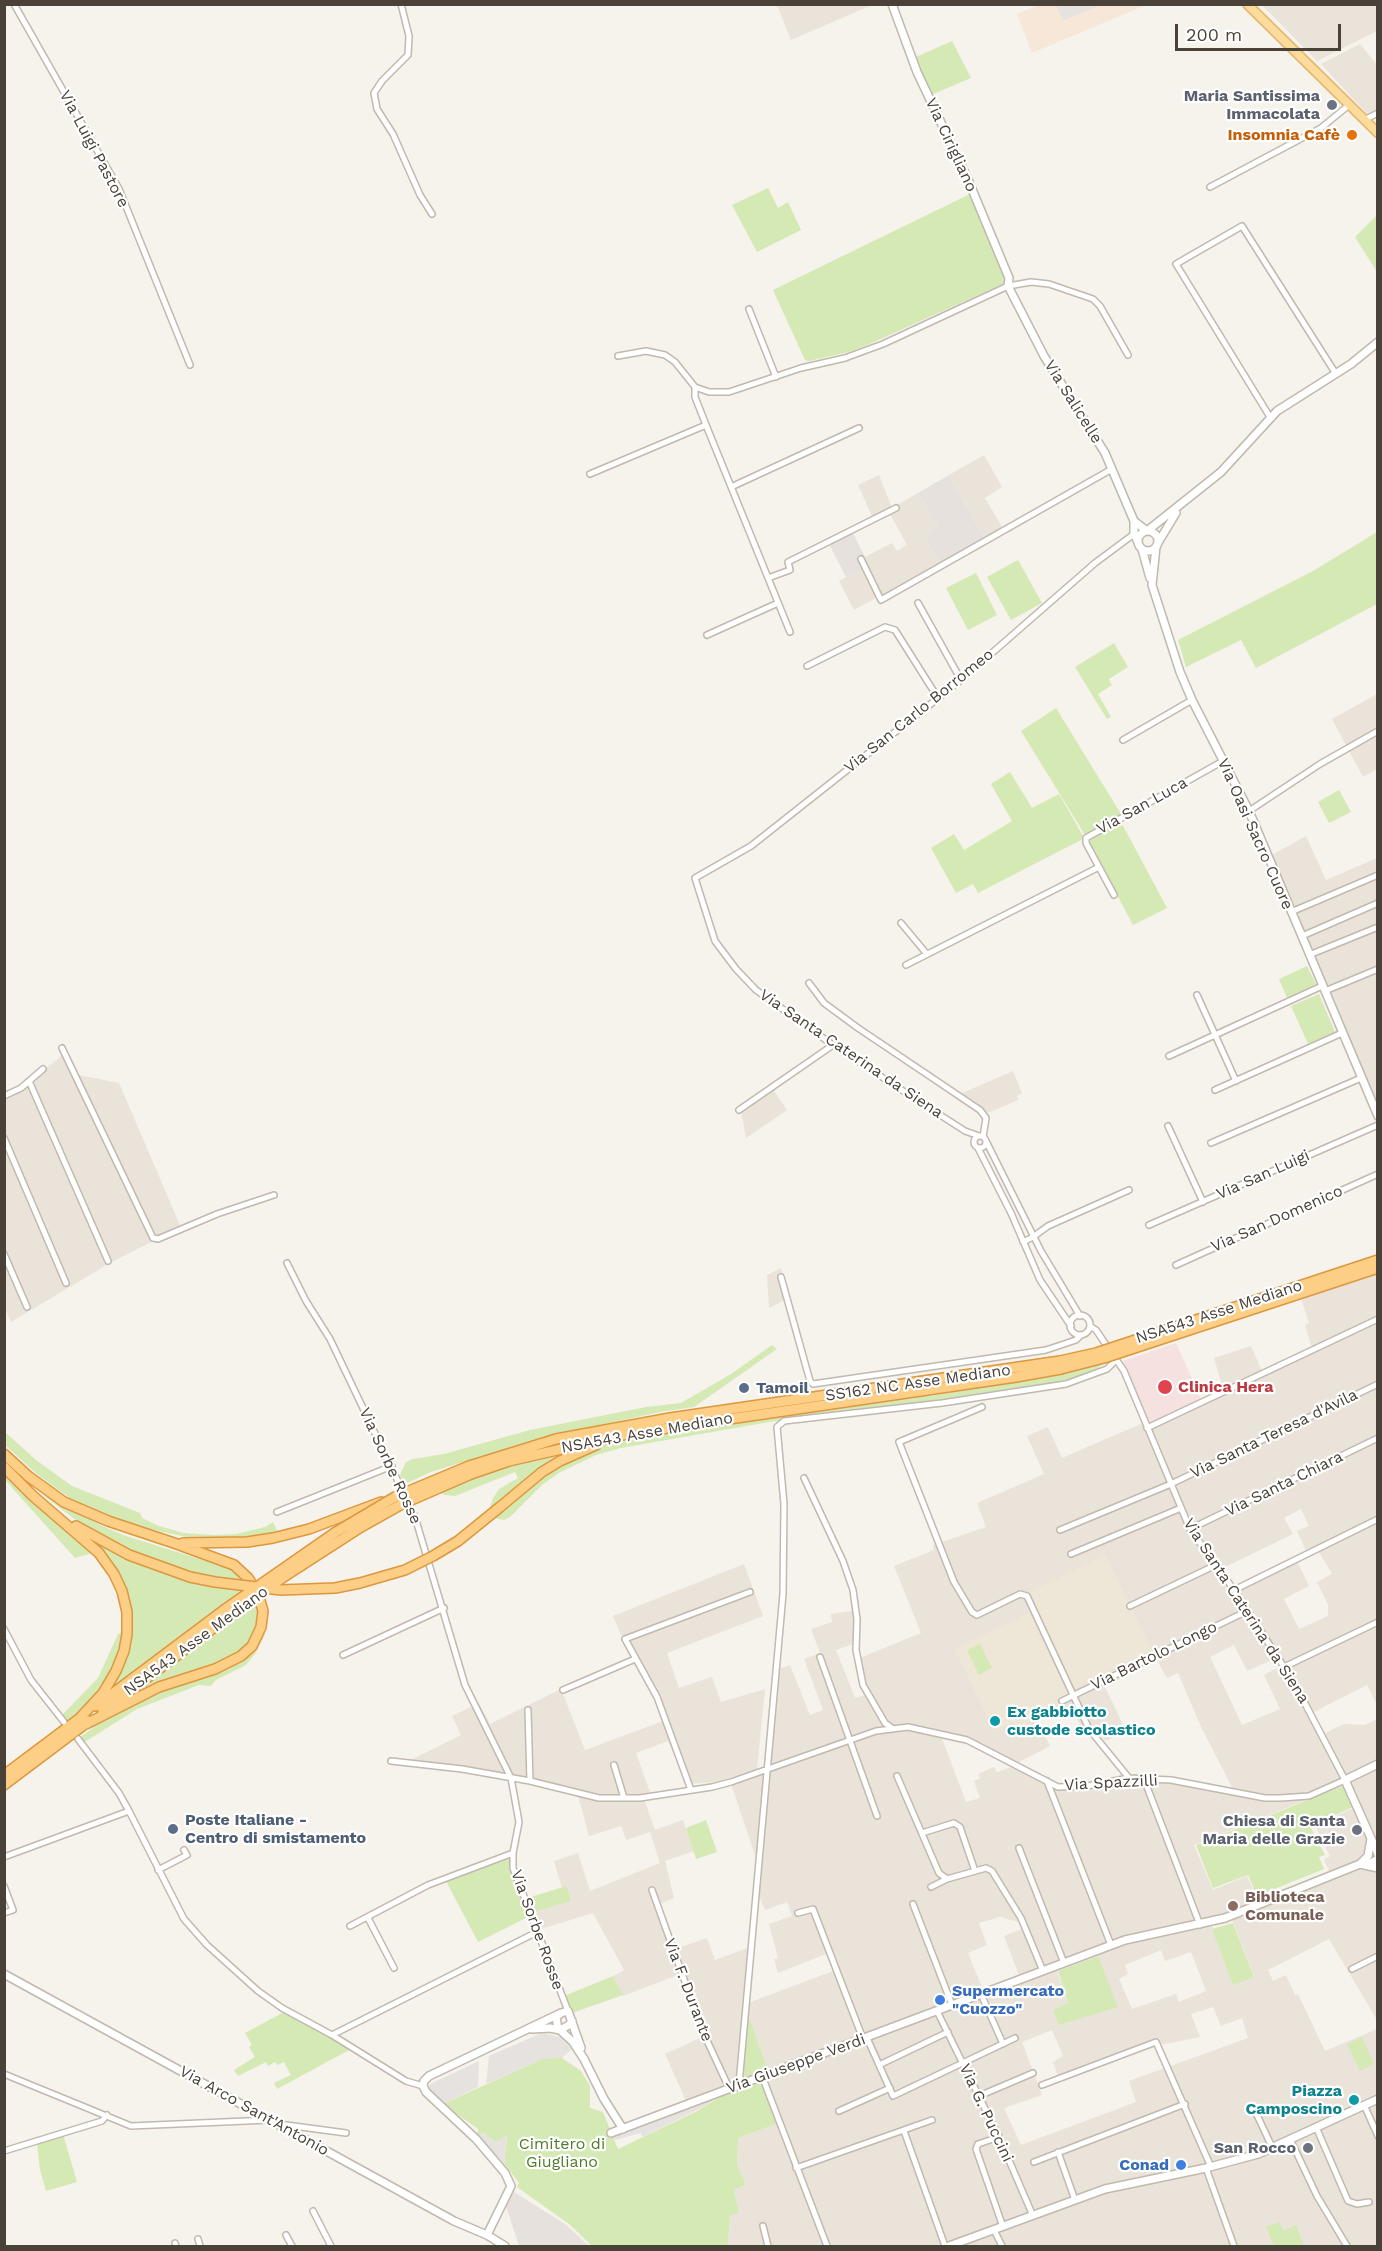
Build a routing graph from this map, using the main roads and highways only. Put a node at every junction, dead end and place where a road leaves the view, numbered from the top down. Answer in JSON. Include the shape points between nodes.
{"nodes":[{"id":1,"x":1247,"y":4,"type":"edge"},
{"id":2,"x":1377,"y":133,"type":"edge"},
{"id":3,"x":1377,"y":1260,"type":"edge"},
{"id":4,"x":1377,"y":1268,"type":"edge"},
{"id":5,"x":1060,"y":1365,"type":"junction"},
{"id":6,"x":704,"y":1413,"type":"joint"},
{"id":7,"x":627,"y":1434,"type":"junction"},
{"id":8,"x":4,"y":1454,"type":"edge"},
{"id":9,"x":4,"y":1467,"type":"edge"},
{"id":10,"x":470,"y":1470,"type":"junction"},
{"id":11,"x":395,"y":1497,"type":"junction"},
{"id":12,"x":87,"y":1536,"type":"junction"},
{"id":13,"x":177,"y":1544,"type":"junction"},
{"id":14,"x":226,"y":1614,"type":"junction"},
{"id":15,"x":82,"y":1722,"type":"junction"},
{"id":16,"x":4,"y":1775,"type":"edge"},
{"id":17,"x":4,"y":1785,"type":"edge"}],
"edges":[{"from":1,"to":2,"type":"main road"},
{"from":3,"to":5,"type":"highway","name":"NSA543 Asse Mediano","bridge":true},
{"from":4,"to":5,"type":"highway","name":"SS162 NC Asse Mediano","bridge":true,"via":[[1115,1354]]},
{"from":5,"to":6,"type":"highway","name":"SS162 NC Asse Mediano"},
{"from":5,"to":7,"type":"highway","name":"NSA543 Asse Mediano","via":[[1016,1377]]},
{"from":6,"to":10,"type":"highway","name":"NSA543 Asse Mediano","via":[[556,1439]]},
{"from":7,"to":10,"type":"highway","name":"NSA543 Asse Mediano"},
{"from":7,"to":12,"type":"highway","bridge":true,"via":[[542,1472],[458,1541],[405,1570],[360,1583],[305,1590],[190,1577]]},
{"from":8,"to":13,"type":"highway","via":[[64,1502]]},
{"from":9,"to":12,"type":"highway","via":[[58,1516]]},
{"from":10,"to":11,"type":"highway","name":"NSA543 Asse Mediano","bridge":true},
{"from":10,"to":14,"type":"highway","name":"NSA543 Asse Mediano","bridge":true,"via":[[361,1527]]},
{"from":11,"to":13,"type":"highway","bridge":true,"via":[[273,1538]]},
{"from":11,"to":14,"type":"highway","name":"NSA543 Asse Mediano","bridge":true,"via":[[336,1532]]},
{"from":12,"to":15,"type":"highway","via":[[122,1591],[127,1634],[116,1671]]},
{"from":13,"to":15,"type":"highway","via":[[234,1565],[248,1578],[263,1611],[252,1646],[228,1664],[159,1687]]},
{"from":14,"to":15,"type":"highway","name":"NSA543 Asse Mediano"},
{"from":15,"to":16,"type":"highway","name":"NSA543 Asse Mediano"},
{"from":15,"to":17,"type":"highway","name":"NSA543 Asse Mediano"}]}
